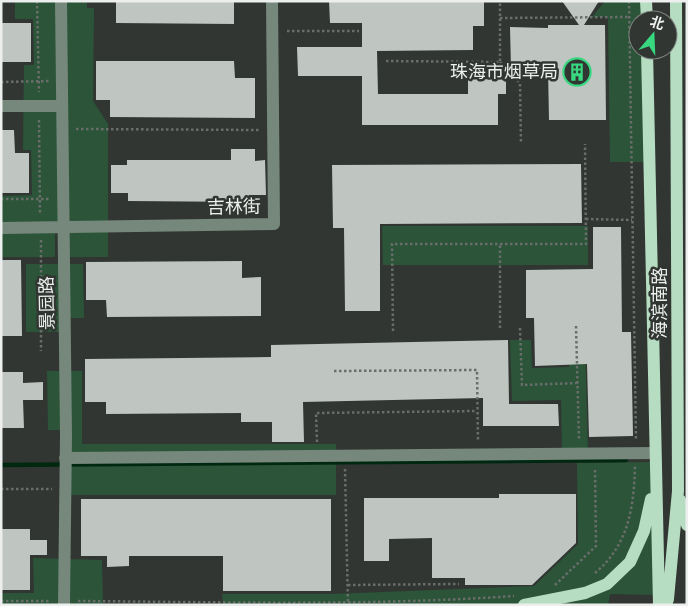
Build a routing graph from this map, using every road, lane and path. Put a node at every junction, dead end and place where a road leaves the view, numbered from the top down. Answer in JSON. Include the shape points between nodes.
{"nodes":[{"id":1,"x":37,"y":1,"type":"edge"},
{"id":2,"x":61,"y":1,"type":"edge"},
{"id":3,"x":272,"y":1,"type":"edge"},
{"id":4,"x":500,"y":1,"type":"edge"},
{"id":5,"x":676,"y":1,"type":"edge"},
{"id":6,"x":500,"y":18,"type":"junction"},
{"id":7,"x":628,"y":19,"type":"edge"},
{"id":8,"x":273,"y":30,"type":"junction"},
{"id":9,"x":359,"y":31,"type":"dead end"},
{"id":10,"x":647,"y":60,"type":"edge"},
{"id":11,"x":386,"y":61,"type":"dead end"},
{"id":12,"x":500,"y":62,"type":"junction"},
{"id":13,"x":61,"y":81,"type":"junction"},
{"id":14,"x":1,"y":82,"type":"edge"},
{"id":15,"x":38,"y":82,"type":"junction"},
{"id":16,"x":1,"y":106,"type":"edge"},
{"id":17,"x":39,"y":106,"type":"junction"},
{"id":18,"x":61,"y":106,"type":"junction"},
{"id":19,"x":62,"y":129,"type":"junction"},
{"id":20,"x":273,"y":130,"type":"junction"},
{"id":21,"x":521,"y":143,"type":"dead end"},
{"id":22,"x":585,"y":144,"type":"dead end"},
{"id":23,"x":1,"y":199,"type":"edge"},
{"id":24,"x":40,"y":199,"type":"junction"},
{"id":25,"x":63,"y":199,"type":"junction"},
{"id":26,"x":586,"y":219,"type":"junction"},
{"id":27,"x":650,"y":220,"type":"junction"},
{"id":28,"x":41,"y":227,"type":"junction"},
{"id":29,"x":64,"y":227,"type":"junction"},
{"id":30,"x":1,"y":228,"type":"edge"},
{"id":31,"x":500,"y":244,"type":"junction"},
{"id":32,"x":576,"y":326,"type":"dead end"},
{"id":33,"x":500,"y":328,"type":"dead end"},
{"id":34,"x":520,"y":328,"type":"dead end"},
{"id":35,"x":393,"y":331,"type":"dead end"},
{"id":36,"x":41,"y":351,"type":"dead end"},
{"id":37,"x":334,"y":371,"type":"dead end"},
{"id":38,"x":578,"y":383,"type":"junction"},
{"id":39,"x":478,"y":411,"type":"junction"},
{"id":40,"x":579,"y":453,"type":"junction"},
{"id":41,"x":655,"y":453,"type":"junction"},
{"id":42,"x":478,"y":454,"type":"junction"},
{"id":43,"x":317,"y":456,"type":"junction"},
{"id":44,"x":65,"y":464,"type":"junction"},
{"id":45,"x":594,"y":471,"type":"dead end"},
{"id":46,"x":345,"y":473,"type":"dead end"},
{"id":47,"x":655,"y":477,"type":"junction"},
{"id":48,"x":1,"y":489,"type":"edge"},
{"id":49,"x":65,"y":489,"type":"junction"},
{"id":50,"x":678,"y":491,"type":"junction"},
{"id":51,"x":687,"y":525,"type":"edge"},
{"id":52,"x":460,"y":584,"type":"dead end"},
{"id":53,"x":348,"y":585,"type":"junction"},
{"id":54,"x":554,"y":586,"type":"dead end"},
{"id":55,"x":64,"y":605,"type":"edge"},
{"id":56,"x":348,"y":605,"type":"edge"},
{"id":57,"x":524,"y":605,"type":"edge"},
{"id":58,"x":659,"y":605,"type":"edge"},
{"id":59,"x":666,"y":605,"type":"edge"}],
"edges":[{"from":1,"to":15,"type":"path"},
{"from":2,"to":13,"type":"street","name":"景园路"},
{"from":3,"to":8,"type":"street","name":"吉林街"},
{"from":4,"to":6,"type":"path"},
{"from":5,"to":50,"type":"main road","name":"海滨南路"},
{"from":6,"to":7,"type":"path"},
{"from":6,"to":12,"type":"path"},
{"from":8,"to":9,"type":"path"},
{"from":8,"to":20,"type":"street","name":"吉林街"},
{"from":10,"to":27,"type":"main road","name":"海滨南路"},
{"from":11,"to":12,"type":"path"},
{"from":12,"to":21,"type":"path","via":[[520,83]]},
{"from":13,"to":15,"type":"path"},
{"from":13,"to":18,"type":"street","name":"景园路"},
{"from":14,"to":15,"type":"path"},
{"from":15,"to":17,"type":"path"},
{"from":16,"to":17,"type":"street"},
{"from":17,"to":18,"type":"street"},
{"from":17,"to":24,"type":"path"},
{"from":18,"to":19,"type":"street","name":"景园路"},
{"from":19,"to":20,"type":"path"},
{"from":19,"to":25,"type":"street","name":"景园路"},
{"from":20,"to":29,"type":"street","name":"吉林街","via":[[274,224]]},
{"from":22,"to":26,"type":"path"},
{"from":23,"to":24,"type":"path"},
{"from":24,"to":25,"type":"path"},
{"from":24,"to":28,"type":"path"},
{"from":25,"to":29,"type":"street","name":"景园路"},
{"from":26,"to":27,"type":"path"},
{"from":26,"to":31,"type":"path","via":[[586,244]]},
{"from":27,"to":41,"type":"main road","name":"海滨南路"},
{"from":28,"to":29,"type":"street","name":"吉林街"},
{"from":28,"to":30,"type":"street","name":"吉林街"},
{"from":28,"to":36,"type":"path"},
{"from":29,"to":44,"type":"street","name":"景园路"},
{"from":31,"to":33,"type":"path"},
{"from":31,"to":35,"type":"path","via":[[392,244]]},
{"from":32,"to":38,"type":"path"},
{"from":34,"to":38,"type":"path","via":[[522,385]]},
{"from":37,"to":39,"type":"path","via":[[477,370]]},
{"from":38,"to":40,"type":"path"},
{"from":39,"to":42,"type":"path"},
{"from":39,"to":43,"type":"path","via":[[316,413]]},
{"from":40,"to":41,"type":"street"},
{"from":40,"to":42,"type":"street"},
{"from":41,"to":47,"type":"main road","name":"海滨南路"},
{"from":42,"to":43,"type":"street"},
{"from":43,"to":44,"type":"street"},
{"from":44,"to":49,"type":"street","name":"景园路"},
{"from":45,"to":54,"type":"path","via":[[596,546]]},
{"from":46,"to":53,"type":"path"},
{"from":47,"to":57,"type":"main road","via":[[644,531],[630,562],[607,584],[586,593]]},
{"from":47,"to":58,"type":"main road","name":"海滨南路"},
{"from":48,"to":49,"type":"path"},
{"from":49,"to":55,"type":"street","name":"景园路"},
{"from":50,"to":51,"type":"main road"},
{"from":50,"to":59,"type":"main road","name":"海滨南路"},
{"from":52,"to":53,"type":"path"},
{"from":53,"to":56,"type":"path"}]}
